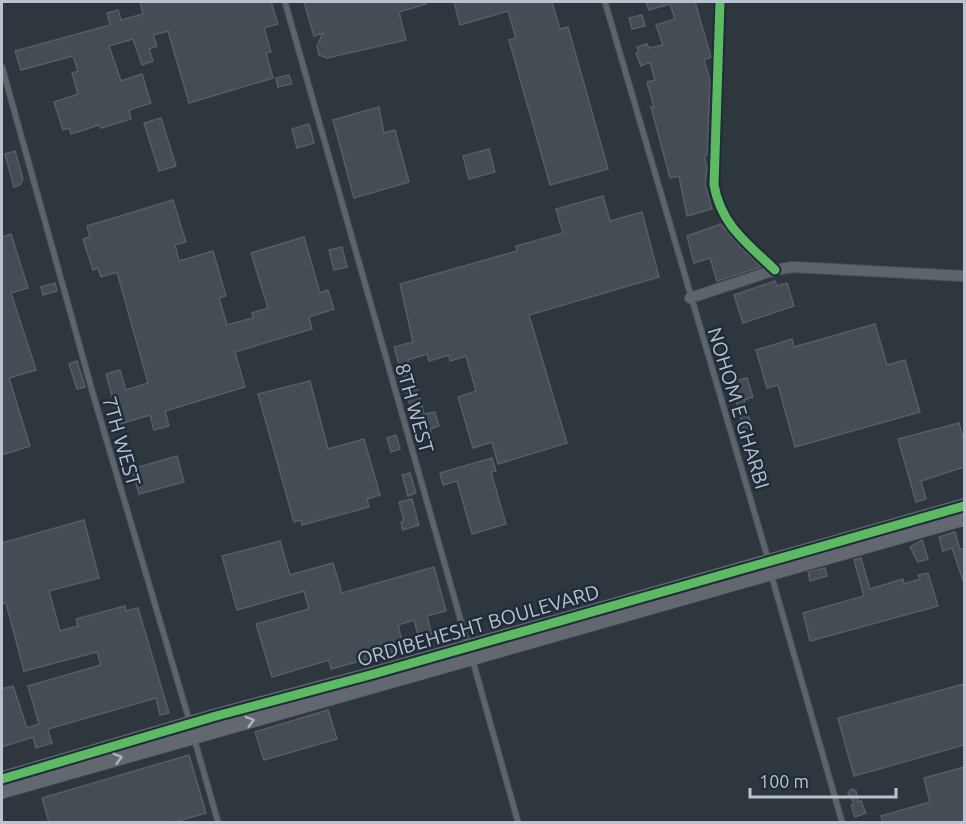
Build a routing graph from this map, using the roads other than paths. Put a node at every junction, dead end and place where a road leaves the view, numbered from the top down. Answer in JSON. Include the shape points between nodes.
{"nodes":[{"id":1,"x":285,"y":2,"type":"edge"},
{"id":2,"x":605,"y":2,"type":"edge"},
{"id":3,"x":720,"y":2,"type":"edge"},
{"id":4,"x":2,"y":67,"type":"edge"},
{"id":5,"x":775,"y":270,"type":"junction"},
{"id":6,"x":964,"y":276,"type":"edge"},
{"id":7,"x":690,"y":298,"type":"junction"},
{"id":8,"x":964,"y":506,"type":"edge"},
{"id":9,"x":964,"y":518,"type":"edge"},
{"id":10,"x":770,"y":567,"type":"junction"},
{"id":11,"x":470,"y":652,"type":"junction"},
{"id":12,"x":192,"y":730,"type":"junction"},
{"id":13,"x":2,"y":780,"type":"edge"},
{"id":14,"x":2,"y":791,"type":"edge"},
{"id":15,"x":218,"y":822,"type":"edge"},
{"id":16,"x":518,"y":822,"type":"edge"},
{"id":17,"x":842,"y":822,"type":"edge"}],
"edges":[{"from":1,"to":11,"type":"lane","name":"8TH WEST"},
{"from":2,"to":7,"type":"lane","name":"NOHOM E GHARBI"},
{"from":3,"to":5,"type":"street","via":[[714,186],[718,207],[742,238]]},
{"from":4,"to":12,"type":"lane","name":"7TH WEST"},
{"from":5,"to":6,"type":"street","via":[[793,267]]},
{"from":5,"to":7,"type":"street"},
{"from":7,"to":10,"type":"lane","name":"NOHOM E GHARBI"},
{"from":8,"to":10,"type":"street","name":"ORDIBEHESHT BOULEVARD"},
{"from":9,"to":10,"type":"street","name":"ORDIBEHESHT BOULEVARD"},
{"from":10,"to":11,"type":"street","name":"ORDIBEHESHT BOULEVARD"},
{"from":10,"to":17,"type":"lane","name":"NOHOM E GHARBI"},
{"from":11,"to":12,"type":"street","name":"ORDIBEHESHT BOULEVARD"},
{"from":11,"to":16,"type":"lane","name":"8TH WEST"},
{"from":12,"to":13,"type":"street","name":"ORDIBEHESHT BOULEVARD"},
{"from":14,"to":12,"type":"street","name":"ORDIBEHESHT BOULEVARD","one_way":true},
{"from":12,"to":15,"type":"lane","name":"7TH WEST"}]}
